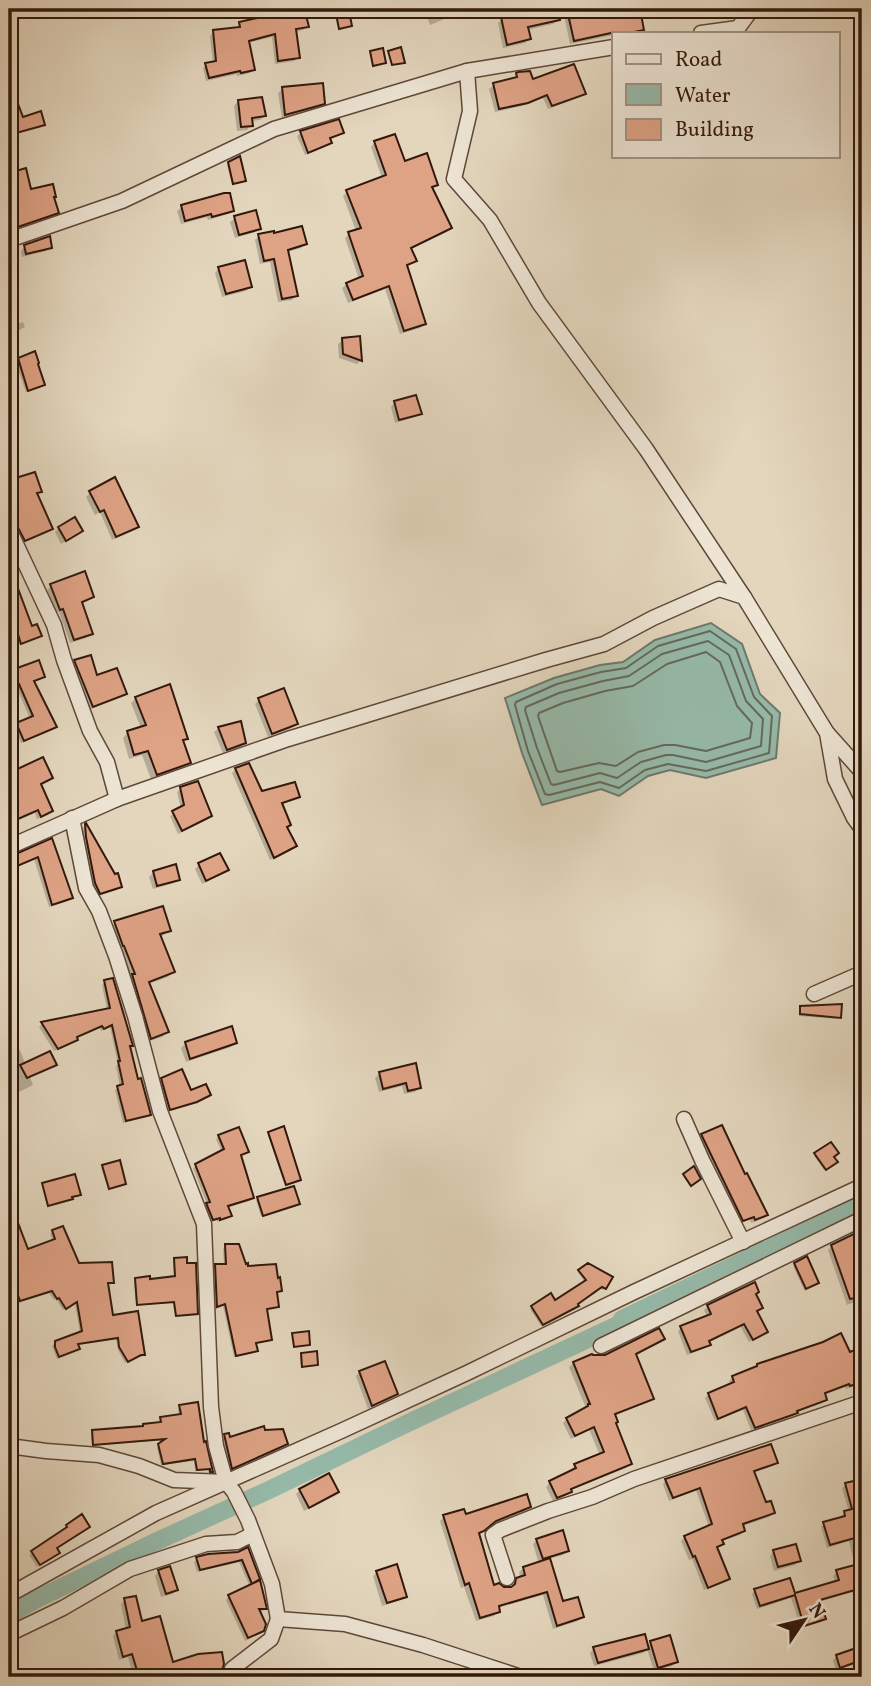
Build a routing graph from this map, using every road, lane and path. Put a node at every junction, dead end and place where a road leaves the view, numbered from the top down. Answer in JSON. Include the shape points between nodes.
{"nodes":[{"id":1,"x":747,"y":9,"type":"edge"},
{"id":2,"x":708,"y":32,"type":"edge"},
{"id":3,"x":612,"y":47,"type":"edge"},
{"id":4,"x":467,"y":71,"type":"junction"},
{"id":5,"x":9,"y":240,"type":"edge"},
{"id":6,"x":9,"y":529,"type":"edge"},
{"id":7,"x":744,"y":597,"type":"junction"},
{"id":8,"x":827,"y":733,"type":"junction"},
{"id":9,"x":862,"y":772,"type":"edge"},
{"id":10,"x":117,"y":799,"type":"junction"},
{"id":11,"x":72,"y":818,"type":"junction"},
{"id":12,"x":862,"y":829,"type":"edge"},
{"id":13,"x":9,"y":847,"type":"edge"},
{"id":14,"x":862,"y":973,"type":"edge"},
{"id":15,"x":814,"y":994,"type":"dead end"},
{"id":16,"x":684,"y":1119,"type":"dead end"},
{"id":17,"x":862,"y":1186,"type":"edge"},
{"id":18,"x":862,"y":1219,"type":"edge"},
{"id":19,"x":743,"y":1242,"type":"junction"},
{"id":20,"x":601,"y":1346,"type":"dead end"},
{"id":21,"x":862,"y":1402,"type":"edge"},
{"id":22,"x":9,"y":1446,"type":"edge"},
{"id":23,"x":230,"y":1487,"type":"junction"},
{"id":24,"x":250,"y":1527,"type":"junction"},
{"id":25,"x":507,"y":1578,"type":"dead end"},
{"id":26,"x":9,"y":1595,"type":"edge"},
{"id":27,"x":278,"y":1619,"type":"junction"},
{"id":28,"x":9,"y":1634,"type":"edge"},
{"id":29,"x":229,"y":1677,"type":"edge"},
{"id":30,"x":521,"y":1677,"type":"edge"}],
"edges":[{"from":1,"to":2,"type":"street","via":[[749,13],[738,28]]},
{"from":3,"to":4,"type":"street"},
{"from":4,"to":5,"type":"street","via":[[274,129],[122,201]]},
{"from":4,"to":7,"type":"street","via":[[470,111],[454,179],[490,220],[539,303],[646,449]]},
{"from":6,"to":10,"type":"street","via":[[54,625]]},
{"from":7,"to":8,"type":"street"},
{"from":7,"to":10,"type":"street","via":[[719,589],[604,644],[288,738]]},
{"from":8,"to":9,"type":"street"},
{"from":8,"to":12,"type":"street","via":[[835,779]]},
{"from":10,"to":11,"type":"street"},
{"from":11,"to":13,"type":"street"},
{"from":11,"to":23,"type":"street","via":[[86,888],[116,957],[160,1111],[204,1224],[211,1407],[216,1446]]},
{"from":14,"to":15,"type":"street"},
{"from":16,"to":19,"type":"street"},
{"from":17,"to":19,"type":"street"},
{"from":18,"to":20,"type":"street"},
{"from":19,"to":23,"type":"street"},
{"from":21,"to":25,"type":"street","via":[[500,1530],[493,1535]]},
{"from":22,"to":23,"type":"street","via":[[99,1455],[174,1480]]},
{"from":23,"to":24,"type":"street"},
{"from":23,"to":26,"type":"street","via":[[156,1513]]},
{"from":24,"to":27,"type":"street","via":[[272,1584]]},
{"from":24,"to":28,"type":"street","via":[[237,1542],[206,1544],[130,1569]]},
{"from":27,"to":29,"type":"street","via":[[271,1640],[232,1669]]},
{"from":27,"to":30,"type":"street","via":[[345,1624]]}]}
